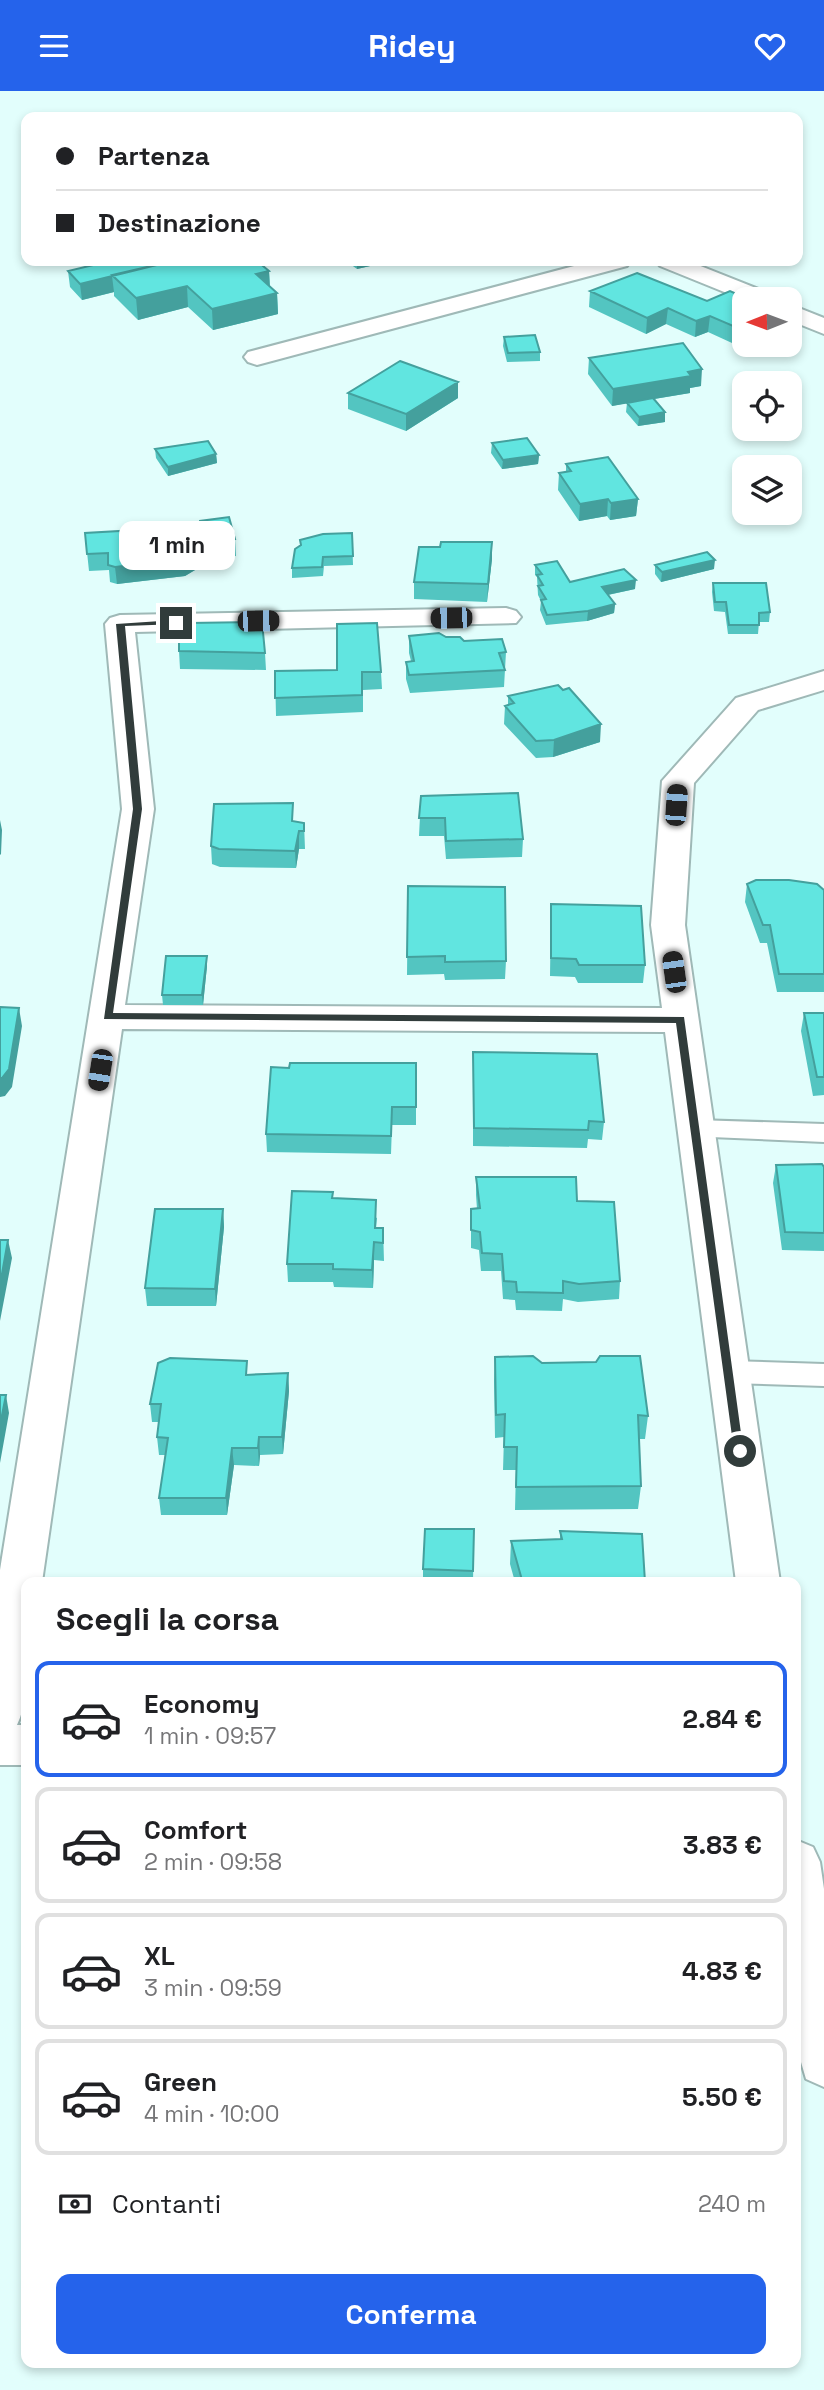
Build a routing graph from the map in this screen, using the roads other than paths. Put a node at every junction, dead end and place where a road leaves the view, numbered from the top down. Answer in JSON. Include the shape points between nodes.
{"nodes":[{"id":1,"x":600,"y":266,"type":"edge"},
{"id":2,"x":680,"y":266,"type":"edge"},
{"id":3,"x":732,"y":287,"type":"edge"},
{"id":4,"x":802,"y":317,"type":"edge"},
{"id":5,"x":824,"y":327,"type":"edge"},
{"id":6,"x":257,"y":356,"type":"dead end"},
{"id":7,"x":506,"y":617,"type":"dead end"},
{"id":8,"x":824,"y":680,"type":"edge"},
{"id":9,"x":108,"y":1017,"type":"junction"},
{"id":10,"x":680,"y":1020,"type":"junction"},
{"id":11,"x":696,"y":1129,"type":"junction"},
{"id":12,"x":824,"y":1133,"type":"edge"},
{"id":13,"x":729,"y":1373,"type":"junction"},
{"id":14,"x":824,"y":1375,"type":"edge"},
{"id":15,"x":21,"y":1577,"type":"edge"},
{"id":16,"x":757,"y":1577,"type":"edge"},
{"id":17,"x":21,"y":1578,"type":"edge"},
{"id":18,"x":0,"y":1713,"type":"edge"},
{"id":19,"x":0,"y":1745,"type":"edge"},
{"id":20,"x":21,"y":1745,"type":"edge"},
{"id":21,"x":801,"y":1898,"type":"edge"},
{"id":22,"x":824,"y":2062,"type":"edge"}],
"edges":[{"from":1,"to":6,"type":"street"},
{"from":2,"to":3,"type":"street"},
{"from":4,"to":5,"type":"street"},
{"from":7,"to":9,"type":"street","via":[[120,624],[138,809]]},
{"from":8,"to":10,"type":"street","via":[[747,704],[678,781],[668,925]]},
{"from":9,"to":10,"type":"street"},
{"from":9,"to":15,"type":"street"},
{"from":10,"to":11,"type":"street"},
{"from":11,"to":12,"type":"lane"},
{"from":11,"to":13,"type":"street"},
{"from":13,"to":14,"type":"lane"},
{"from":13,"to":16,"type":"street"},
{"from":17,"to":18,"type":"street"},
{"from":19,"to":20,"type":"street"},
{"from":21,"to":22,"type":"street"}]}
